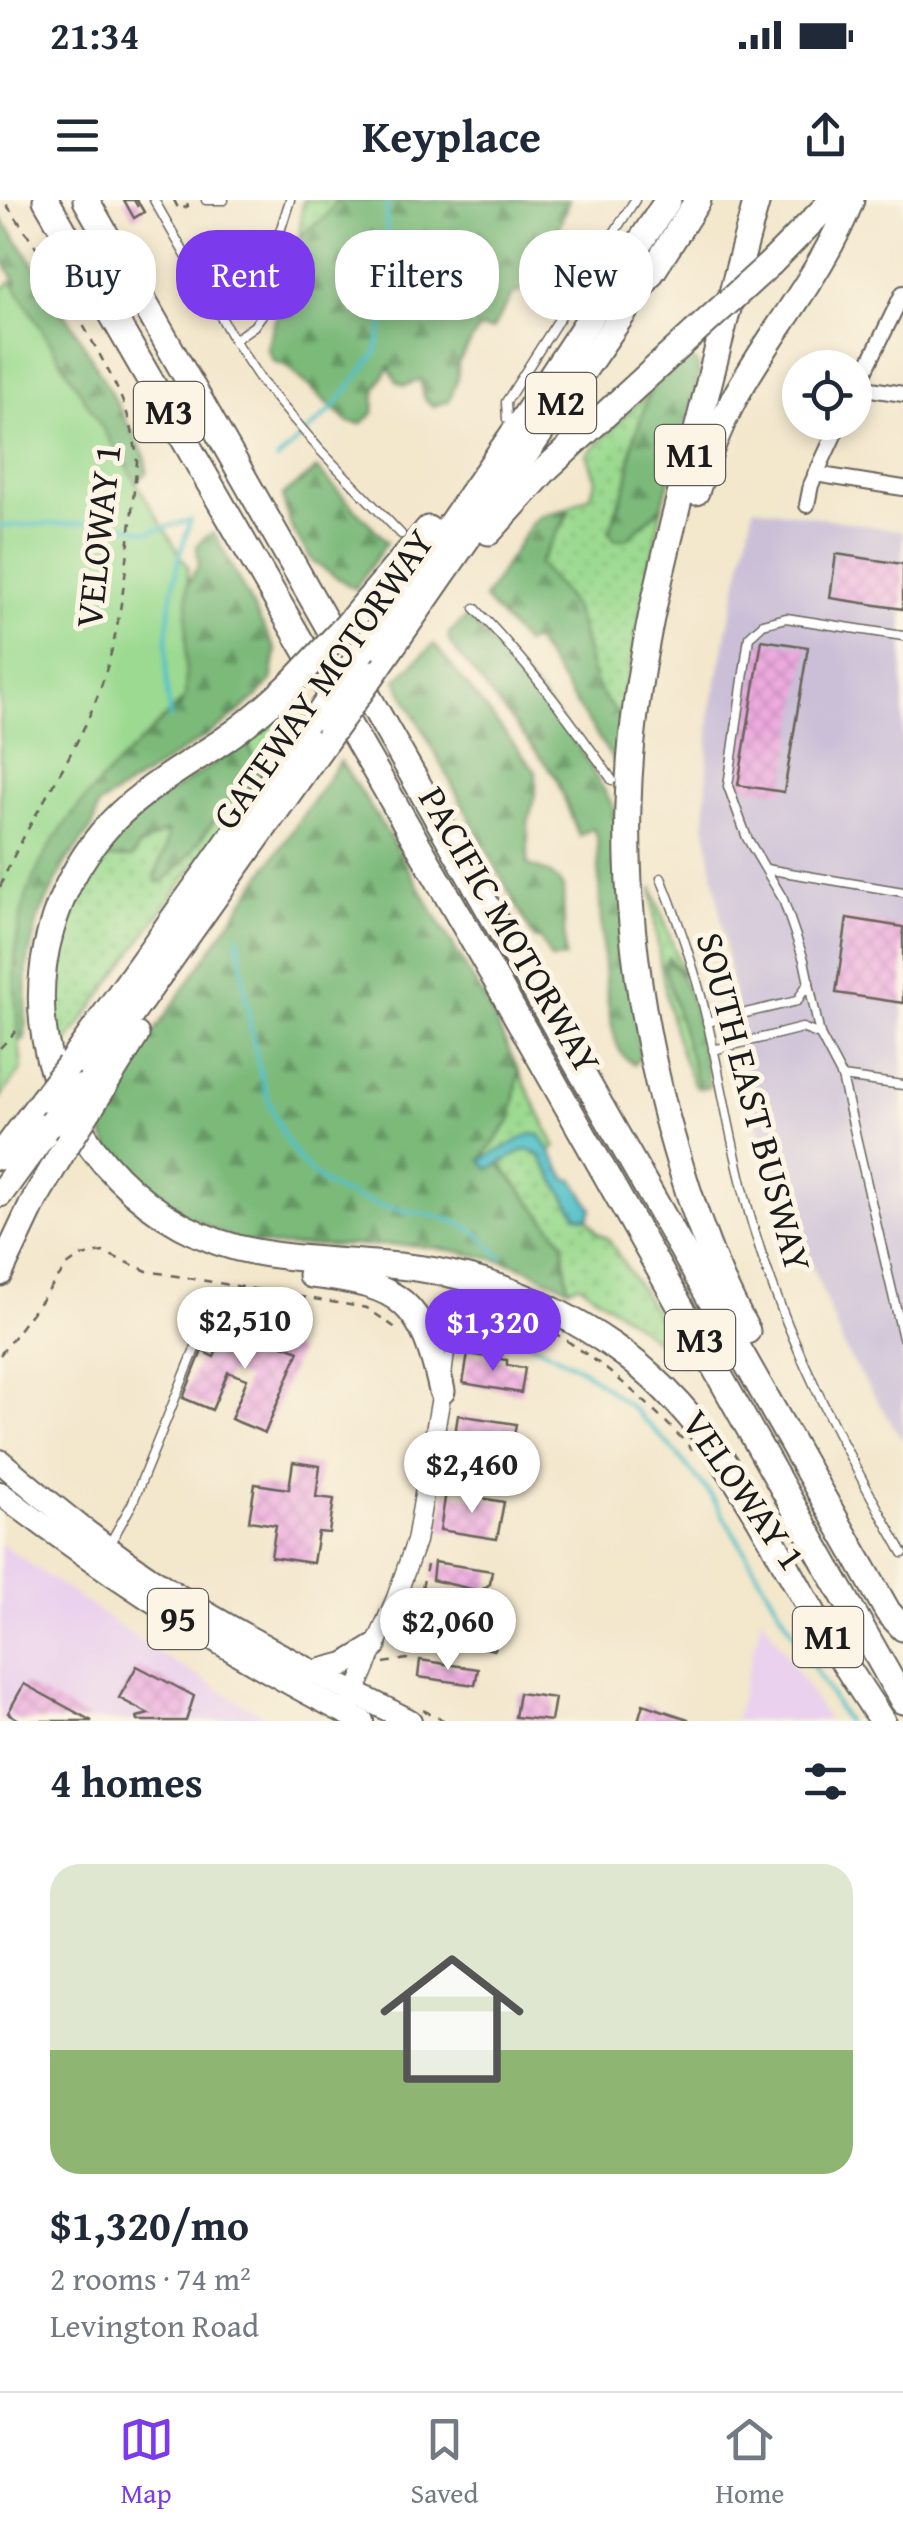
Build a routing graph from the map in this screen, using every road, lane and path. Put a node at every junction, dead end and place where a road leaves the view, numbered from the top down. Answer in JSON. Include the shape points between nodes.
{"nodes":[{"id":1,"x":3,"y":200,"type":"edge"},
{"id":2,"x":46,"y":200,"type":"edge"},
{"id":3,"x":86,"y":200,"type":"edge"},
{"id":4,"x":134,"y":200,"type":"edge"},
{"id":5,"x":154,"y":200,"type":"edge"},
{"id":6,"x":174,"y":200,"type":"edge"},
{"id":7,"x":186,"y":200,"type":"edge"},
{"id":8,"x":206,"y":200,"type":"edge"},
{"id":9,"x":224,"y":200,"type":"edge"},
{"id":10,"x":290,"y":200,"type":"edge"},
{"id":11,"x":634,"y":200,"type":"edge"},
{"id":12,"x":668,"y":200,"type":"edge"},
{"id":13,"x":698,"y":200,"type":"edge"},
{"id":14,"x":757,"y":200,"type":"edge"},
{"id":15,"x":833,"y":200,"type":"edge"},
{"id":16,"x":851,"y":200,"type":"edge"},
{"id":17,"x":140,"y":211,"type":"dead end"},
{"id":18,"x":280,"y":230,"type":"edge"},
{"id":19,"x":176,"y":238,"type":"edge"},
{"id":20,"x":903,"y":293,"type":"edge"},
{"id":21,"x":223,"y":320,"type":"edge"},
{"id":22,"x":259,"y":320,"type":"edge"},
{"id":23,"x":234,"y":340,"type":"junction"},
{"id":24,"x":872,"y":357,"type":"edge"},
{"id":25,"x":549,"y":376,"type":"junction"},
{"id":26,"x":872,"y":391,"type":"edge"},
{"id":27,"x":903,"y":394,"type":"edge"},
{"id":28,"x":507,"y":419,"type":"junction"},
{"id":29,"x":832,"y":440,"type":"edge"},
{"id":30,"x":816,"y":474,"type":"junction"},
{"id":31,"x":903,"y":488,"type":"edge"},
{"id":32,"x":807,"y":505,"type":"dead end"},
{"id":33,"x":402,"y":534,"type":"dead end"},
{"id":34,"x":421,"y":604,"type":"junction"},
{"id":35,"x":475,"y":608,"type":"dead end"},
{"id":36,"x":903,"y":636,"type":"edge"},
{"id":37,"x":368,"y":661,"type":"junction"},
{"id":38,"x":635,"y":713,"type":"junction"},
{"id":39,"x":322,"y":728,"type":"junction"},
{"id":40,"x":612,"y":780,"type":"dead end"},
{"id":41,"x":766,"y":869,"type":"junction"},
{"id":42,"x":661,"y":878,"type":"dead end"},
{"id":43,"x":0,"y":887,"type":"edge"},
{"id":44,"x":903,"y":892,"type":"edge"},
{"id":45,"x":809,"y":982,"type":"junction"},
{"id":46,"x":707,"y":1022,"type":"junction"},
{"id":47,"x":16,"y":1031,"type":"dead end"},
{"id":48,"x":820,"y":1036,"type":"junction"},
{"id":49,"x":0,"y":1048,"type":"edge"},
{"id":50,"x":713,"y":1050,"type":"junction"},
{"id":51,"x":842,"y":1076,"type":"junction"},
{"id":52,"x":903,"y":1085,"type":"edge"},
{"id":53,"x":80,"y":1086,"type":"junction"},
{"id":54,"x":48,"y":1111,"type":"junction"},
{"id":55,"x":0,"y":1157,"type":"edge"},
{"id":56,"x":103,"y":1162,"type":"junction"},
{"id":57,"x":0,"y":1194,"type":"edge"},
{"id":58,"x":0,"y":1273,"type":"edge"},
{"id":59,"x":428,"y":1316,"type":"dead end"},
{"id":60,"x":454,"y":1321,"type":"dead end"},
{"id":61,"x":407,"y":1330,"type":"dead end"},
{"id":62,"x":291,"y":1332,"type":"dead end"},
{"id":63,"x":903,"y":1338,"type":"edge"},
{"id":64,"x":0,"y":1355,"type":"edge"},
{"id":65,"x":442,"y":1390,"type":"junction"},
{"id":66,"x":696,"y":1456,"type":"dead end"},
{"id":67,"x":0,"y":1461,"type":"edge"},
{"id":68,"x":0,"y":1493,"type":"edge"},
{"id":69,"x":108,"y":1547,"type":"junction"},
{"id":70,"x":903,"y":1553,"type":"edge"},
{"id":71,"x":426,"y":1565,"type":"dead end"},
{"id":72,"x":903,"y":1604,"type":"edge"},
{"id":73,"x":903,"y":1628,"type":"edge"},
{"id":74,"x":380,"y":1654,"type":"junction"},
{"id":75,"x":314,"y":1672,"type":"junction"},
{"id":76,"x":903,"y":1701,"type":"edge"},
{"id":77,"x":352,"y":1712,"type":"edge"},
{"id":78,"x":414,"y":1714,"type":"edge"},
{"id":79,"x":444,"y":1721,"type":"edge"},
{"id":80,"x":882,"y":1721,"type":"edge"}],
"edges":[{"from":1,"to":43,"type":"path","name":"VELOWAY 1","via":[[44,255],[124,396],[137,462],[105,676]]},
{"from":2,"to":76,"type":"highway","name":"PACIFIC MOTORWAY","number":"M3"},
{"from":3,"to":73,"type":"highway","name":"PACIFIC MOTORWAY","number":"M3","via":[[888,1612]]},
{"from":4,"to":17,"type":"path"},
{"from":5,"to":19,"type":"lane"},
{"from":6,"to":7,"type":"path","via":[[179,210],[188,206]]},
{"from":8,"to":9,"type":"lane"},
{"from":10,"to":18,"type":"lane"},
{"from":11,"to":28,"type":"lane","via":[[506,402]]},
{"from":12,"to":25,"type":"highway","name":"GATEWAY MOTORWAY","number":"M1"},
{"from":13,"to":34,"type":"highway","name":"GATEWAY MOTORWAY","number":"M2"},
{"from":14,"to":38,"type":"highway","number":"M1","via":[[655,590]]},
{"from":15,"to":34,"type":"highway","bridge":true,"via":[[547,468],[441,593]]},
{"from":16,"to":38,"type":"highway","via":[[710,449]]},
{"from":20,"to":24,"type":"street"},
{"from":21,"to":23,"type":"lane"},
{"from":22,"to":23,"type":"lane"},
{"from":23,"to":33,"type":"lane","via":[[278,404]]},
{"from":25,"to":28,"type":"highway","number":"M1"},
{"from":25,"to":37,"type":"highway","name":"GATEWAY MOTORWAY","number":"M2"},
{"from":26,"to":27,"type":"street"},
{"from":28,"to":56,"type":"highway","number":"M1","bridge":true,"via":[[421,538],[292,682],[240,728],[123,810],[86,853],[61,900],[44,962],[42,1004],[46,1044],[64,1100]]},
{"from":29,"to":30,"type":"street"},
{"from":30,"to":31,"type":"street"},
{"from":30,"to":32,"type":"street"},
{"from":34,"to":37,"type":"highway","name":"GATEWAY MOTORWAY","number":"M2"},
{"from":35,"to":40,"type":"lane","via":[[538,678]]},
{"from":36,"to":41,"type":"lane","via":[[786,618],[763,624],[749,637],[728,786]]},
{"from":37,"to":39,"type":"highway","name":"GATEWAY MOTORWAY","number":"M2","bridge":true},
{"from":38,"to":72,"type":"highway","number":"M1","via":[[630,910],[648,1039],[687,1194],[732,1304]]},
{"from":39,"to":53,"type":"highway","name":"GATEWAY MOTORWAY","number":"M2"},
{"from":39,"to":53,"type":"highway","name":"GATEWAY MOTORWAY","number":"M2"},
{"from":41,"to":44,"type":"lane"},
{"from":41,"to":45,"type":"lane"},
{"from":42,"to":46,"type":"lane","name":"SOUTH EAST BUSWAY"},
{"from":45,"to":46,"type":"lane","via":[[797,1001]]},
{"from":45,"to":48,"type":"lane"},
{"from":46,"to":50,"type":"lane","name":"SOUTH EAST BUSWAY"},
{"from":47,"to":49,"type":"path"},
{"from":48,"to":50,"type":"lane","via":[[802,1028]]},
{"from":48,"to":51,"type":"lane"},
{"from":50,"to":70,"type":"lane","name":"SOUTH EAST BUSWAY","via":[[773,1289],[826,1411]]},
{"from":51,"to":52,"type":"lane"},
{"from":51,"to":63,"type":"lane"},
{"from":53,"to":54,"type":"highway","name":"GATEWAY MOTORWAY","number":"M2","bridge":true},
{"from":53,"to":58,"type":"highway","bridge":true,"via":[[66,1146]]},
{"from":54,"to":55,"type":"highway","name":"GATEWAY MOTORWAY","number":"M2"},
{"from":54,"to":57,"type":"highway","name":"GATEWAY MOTORWAY","number":"M2"},
{"from":56,"to":65,"type":"highway","via":[[120,1196],[199,1250],[388,1292],[425,1330]]},
{"from":56,"to":80,"type":"highway","number":"M1","via":[[150,1206],[216,1242],[453,1274],[545,1306],[613,1346],[679,1403],[724,1458]]},
{"from":59,"to":66,"type":"path","name":"VELOWAY 1","via":[[466,1301],[548,1330],[622,1380]]},
{"from":60,"to":65,"type":"lane"},
{"from":61,"to":64,"type":"path","via":[[367,1308],[146,1271],[96,1252],[67,1266]]},
{"from":62,"to":69,"type":"lane","via":[[288,1319],[222,1308],[209,1315]]},
{"from":65,"to":74,"type":"street","via":[[416,1541]]},
{"from":67,"to":69,"type":"main road","number":"95"},
{"from":68,"to":77,"type":"main road","number":"95","via":[[154,1604],[246,1660]]},
{"from":69,"to":75,"type":"main road","number":"95","via":[[201,1610]]},
{"from":71,"to":74,"type":"path","via":[[408,1658]]},
{"from":74,"to":75,"type":"main road"},
{"from":74,"to":77,"type":"street"},
{"from":75,"to":77,"type":"main road","number":"95"},
{"from":77,"to":78,"type":"main road","number":"95"},
{"from":78,"to":79,"type":"path"}]}
